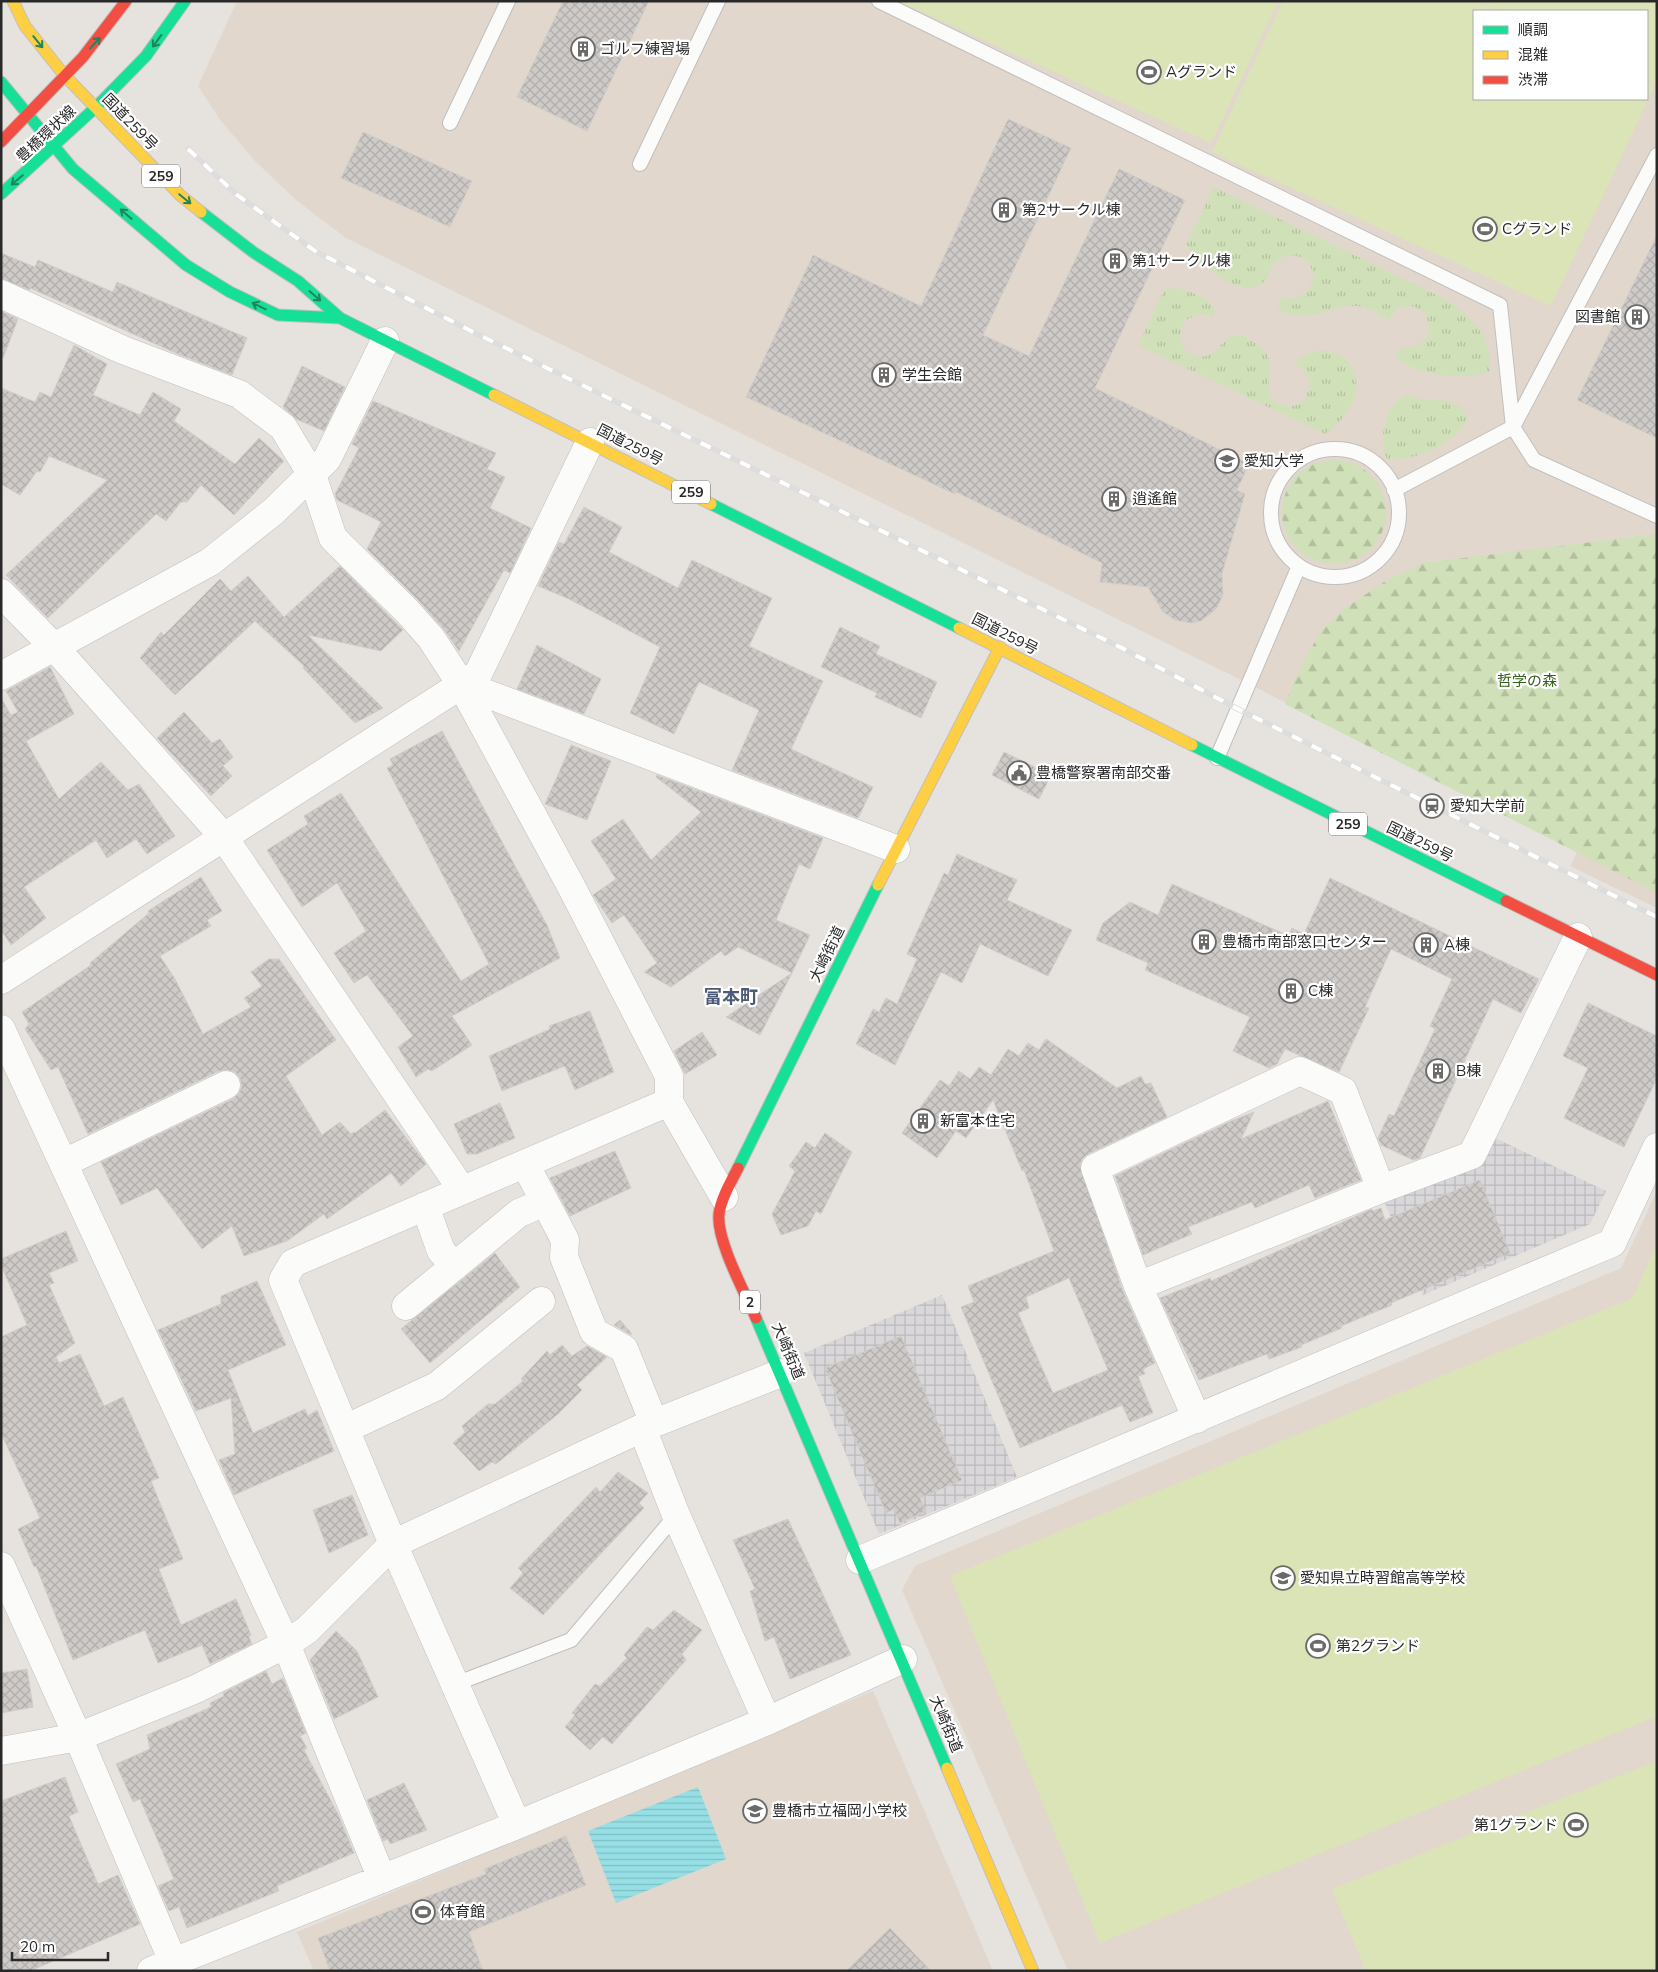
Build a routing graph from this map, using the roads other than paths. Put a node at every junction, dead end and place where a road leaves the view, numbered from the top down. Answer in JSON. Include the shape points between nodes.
{"nodes":[{"id":1,"x":13,"y":1,"type":"edge"},
{"id":2,"x":126,"y":1,"type":"edge"},
{"id":3,"x":184,"y":1,"type":"edge"},
{"id":4,"x":508,"y":1,"type":"edge"},
{"id":5,"x":718,"y":1,"type":"edge"},
{"id":6,"x":880,"y":1,"type":"edge"},
{"id":7,"x":65,"y":76,"type":"junction"},
{"id":8,"x":1,"y":82,"type":"edge"},
{"id":9,"x":96,"y":108,"type":"junction"},
{"id":10,"x":28,"y":116,"type":"junction"},
{"id":11,"x":450,"y":124,"type":"dead end"},
{"id":12,"x":1,"y":142,"type":"edge"},
{"id":13,"x":52,"y":146,"type":"junction"},
{"id":14,"x":1657,"y":155,"type":"edge"},
{"id":15,"x":640,"y":164,"type":"dead end"},
{"id":16,"x":1,"y":194,"type":"edge"},
{"id":17,"x":1,"y":294,"type":"edge"},
{"id":18,"x":340,"y":318,"type":"junction"},
{"id":19,"x":385,"y":341,"type":"junction"},
{"id":20,"x":1513,"y":427,"type":"junction"},
{"id":21,"x":590,"y":442,"type":"junction"},
{"id":22,"x":312,"y":475,"type":"junction"},
{"id":23,"x":1394,"y":490,"type":"junction"},
{"id":24,"x":1657,"y":516,"type":"edge"},
{"id":25,"x":1299,"y":566,"type":"junction"},
{"id":26,"x":1,"y":593,"type":"edge"},
{"id":27,"x":55,"y":648,"type":"junction"},
{"id":28,"x":1000,"y":648,"type":"junction"},
{"id":29,"x":1,"y":676,"type":"edge"},
{"id":30,"x":461,"y":684,"type":"junction"},
{"id":31,"x":1217,"y":758,"type":"junction"},
{"id":32,"x":223,"y":836,"type":"junction"},
{"id":33,"x":896,"y":849,"type":"junction"},
{"id":34,"x":1578,"y":937,"type":"junction"},
{"id":35,"x":1657,"y":975,"type":"edge"},
{"id":36,"x":1,"y":980,"type":"edge"},
{"id":37,"x":1,"y":1029,"type":"edge"},
{"id":38,"x":226,"y":1086,"type":"dead end"},
{"id":39,"x":669,"y":1102,"type":"junction"},
{"id":40,"x":1657,"y":1146,"type":"edge"},
{"id":41,"x":64,"y":1163,"type":"junction"},
{"id":42,"x":525,"y":1164,"type":"junction"},
{"id":43,"x":1381,"y":1189,"type":"junction"},
{"id":44,"x":462,"y":1190,"type":"junction"},
{"id":45,"x":724,"y":1197,"type":"junction"},
{"id":46,"x":545,"y":1202,"type":"junction"},
{"id":47,"x":425,"y":1206,"type":"junction"},
{"id":48,"x":455,"y":1266,"type":"junction"},
{"id":49,"x":1138,"y":1286,"type":"junction"},
{"id":50,"x":541,"y":1300,"type":"dead end"},
{"id":51,"x":406,"y":1306,"type":"dead end"},
{"id":52,"x":781,"y":1373,"type":"junction"},
{"id":53,"x":1197,"y":1419,"type":"junction"},
{"id":54,"x":648,"y":1426,"type":"junction"},
{"id":55,"x":345,"y":1429,"type":"junction"},
{"id":56,"x":676,"y":1515,"type":"junction"},
{"id":57,"x":393,"y":1544,"type":"junction"},
{"id":58,"x":860,"y":1560,"type":"junction"},
{"id":59,"x":1,"y":1566,"type":"edge"},
{"id":60,"x":286,"y":1644,"type":"junction"},
{"id":61,"x":902,"y":1659,"type":"junction"},
{"id":62,"x":455,"y":1684,"type":"junction"},
{"id":63,"x":767,"y":1722,"type":"junction"},
{"id":64,"x":78,"y":1737,"type":"junction"},
{"id":65,"x":1,"y":1751,"type":"edge"},
{"id":66,"x":517,"y":1825,"type":"junction"},
{"id":67,"x":382,"y":1879,"type":"junction"},
{"id":68,"x":167,"y":1968,"type":"edge"},
{"id":69,"x":1033,"y":1971,"type":"edge"}],
"edges":[{"from":1,"to":7,"type":"main road","name":"国道259号","number":"259","one_way":true,"via":[[25,26]]},
{"from":7,"to":2,"type":"main road","name":"豊橋環状線","one_way":true,"via":[[110,26]]},
{"from":3,"to":9,"type":"main road","name":"豊橋環状線","one_way":true,"via":[[146,56]]},
{"from":4,"to":11,"type":"lane"},
{"from":5,"to":15,"type":"lane"},
{"from":6,"to":20,"type":"lane","via":[[1500,305]]},
{"from":7,"to":9,"type":"main road","name":"国道259号","number":"259"},
{"from":7,"to":10,"type":"main road","name":"豊橋環状線"},
{"from":8,"to":10,"type":"main road","name":"国道259号","number":"259"},
{"from":9,"to":13,"type":"main road","name":"豊橋環状線"},
{"from":9,"to":18,"type":"main road","name":"国道259号","number":"259","one_way":true,"via":[[180,196],[253,252],[298,281]]},
{"from":10,"to":12,"type":"main road","name":"豊橋環状線"},
{"from":10,"to":13,"type":"main road","name":"国道259号","number":"259"},
{"from":13,"to":16,"type":"main road","name":"豊橋環状線","one_way":true},
{"from":18,"to":13,"type":"main road","name":"国道259号","number":"259","one_way":true,"via":[[278,316],[230,292],[186,265],[153,238],[73,169]]},
{"from":14,"to":20,"type":"lane"},
{"from":17,"to":22,"type":"street","via":[[123,350],[239,394],[283,427]]},
{"from":18,"to":19,"type":"main road","name":"国道259号","number":"259"},
{"from":19,"to":21,"type":"main road","name":"国道259号","number":"259"},
{"from":19,"to":22,"type":"street","via":[[327,458]]},
{"from":20,"to":23,"type":"lane"},
{"from":20,"to":24,"type":"lane","via":[[1534,460]]},
{"from":21,"to":28,"type":"main road","name":"国道259号","number":"259"},
{"from":21,"to":30,"type":"street","via":[[478,674]]},
{"from":22,"to":27,"type":"street","via":[[274,511],[210,562]]},
{"from":22,"to":30,"type":"street","via":[[333,538],[419,624]]},
{"from":23,"to":25,"type":"lane","via":[[1398,502],[1397,526],[1393,539],[1378,560],[1358,573],[1338,577],[1324,576]]},
{"from":23,"to":25,"type":"lane","via":[[1370,459],[1346,450],[1318,451],[1296,462],[1274,491],[1271,519],[1280,546]]},
{"from":25,"to":31,"type":"lane"},
{"from":26,"to":27,"type":"street"},
{"from":27,"to":29,"type":"street"},
{"from":27,"to":32,"type":"street"},
{"from":28,"to":31,"type":"main road","name":"国道259号","number":"259"},
{"from":28,"to":33,"type":"main road","name":"大崎街道","number":"2"},
{"from":30,"to":32,"type":"street"},
{"from":30,"to":33,"type":"street"},
{"from":30,"to":39,"type":"street","via":[[669,1076]]},
{"from":31,"to":34,"type":"main road","name":"国道259号","number":"259"},
{"from":32,"to":36,"type":"street"},
{"from":32,"to":44,"type":"street"},
{"from":33,"to":45,"type":"main road","name":"大崎街道","number":"2"},
{"from":34,"to":35,"type":"main road","name":"国道259号","number":"259"},
{"from":34,"to":43,"type":"street","via":[[1472,1155]]},
{"from":37,"to":41,"type":"street"},
{"from":38,"to":41,"type":"street"},
{"from":39,"to":42,"type":"street"},
{"from":39,"to":45,"type":"street"},
{"from":40,"to":53,"type":"street","via":[[1612,1243]]},
{"from":41,"to":60,"type":"street"},
{"from":42,"to":44,"type":"street"},
{"from":42,"to":46,"type":"street"},
{"from":43,"to":49,"type":"street"},
{"from":43,"to":49,"type":"street","via":[[1343,1090],[1300,1072],[1095,1168]]},
{"from":44,"to":47,"type":"street"},
{"from":45,"to":52,"type":"main road","name":"大崎街道","number":"2","via":[[719,1214],[720,1233]]},
{"from":46,"to":48,"type":"street","via":[[519,1213]]},
{"from":46,"to":54,"type":"street","via":[[565,1240],[564,1256],[594,1332],[624,1349]]},
{"from":47,"to":48,"type":"street","via":[[441,1251]]},
{"from":47,"to":55,"type":"street","via":[[293,1263],[283,1280]]},
{"from":48,"to":51,"type":"street"},
{"from":49,"to":53,"type":"street"},
{"from":50,"to":55,"type":"street","via":[[437,1386]]},
{"from":52,"to":54,"type":"street"},
{"from":52,"to":58,"type":"main road","name":"大崎街道","number":"2"},
{"from":53,"to":58,"type":"street"},
{"from":54,"to":56,"type":"street"},
{"from":54,"to":57,"type":"street"},
{"from":55,"to":57,"type":"street"},
{"from":56,"to":62,"type":"lane","via":[[571,1640]]},
{"from":56,"to":63,"type":"street"},
{"from":57,"to":60,"type":"street","via":[[307,1630]]},
{"from":57,"to":62,"type":"street"},
{"from":58,"to":61,"type":"main road","name":"大崎街道","number":"2"},
{"from":59,"to":64,"type":"street"},
{"from":60,"to":64,"type":"street","via":[[196,1689]]},
{"from":60,"to":67,"type":"street"},
{"from":61,"to":63,"type":"street"},
{"from":61,"to":69,"type":"main road","name":"大崎街道","number":"2"},
{"from":62,"to":66,"type":"street"},
{"from":63,"to":66,"type":"street"},
{"from":64,"to":65,"type":"street"},
{"from":64,"to":68,"type":"street"},
{"from":66,"to":67,"type":"street"},
{"from":67,"to":68,"type":"street"}]}
